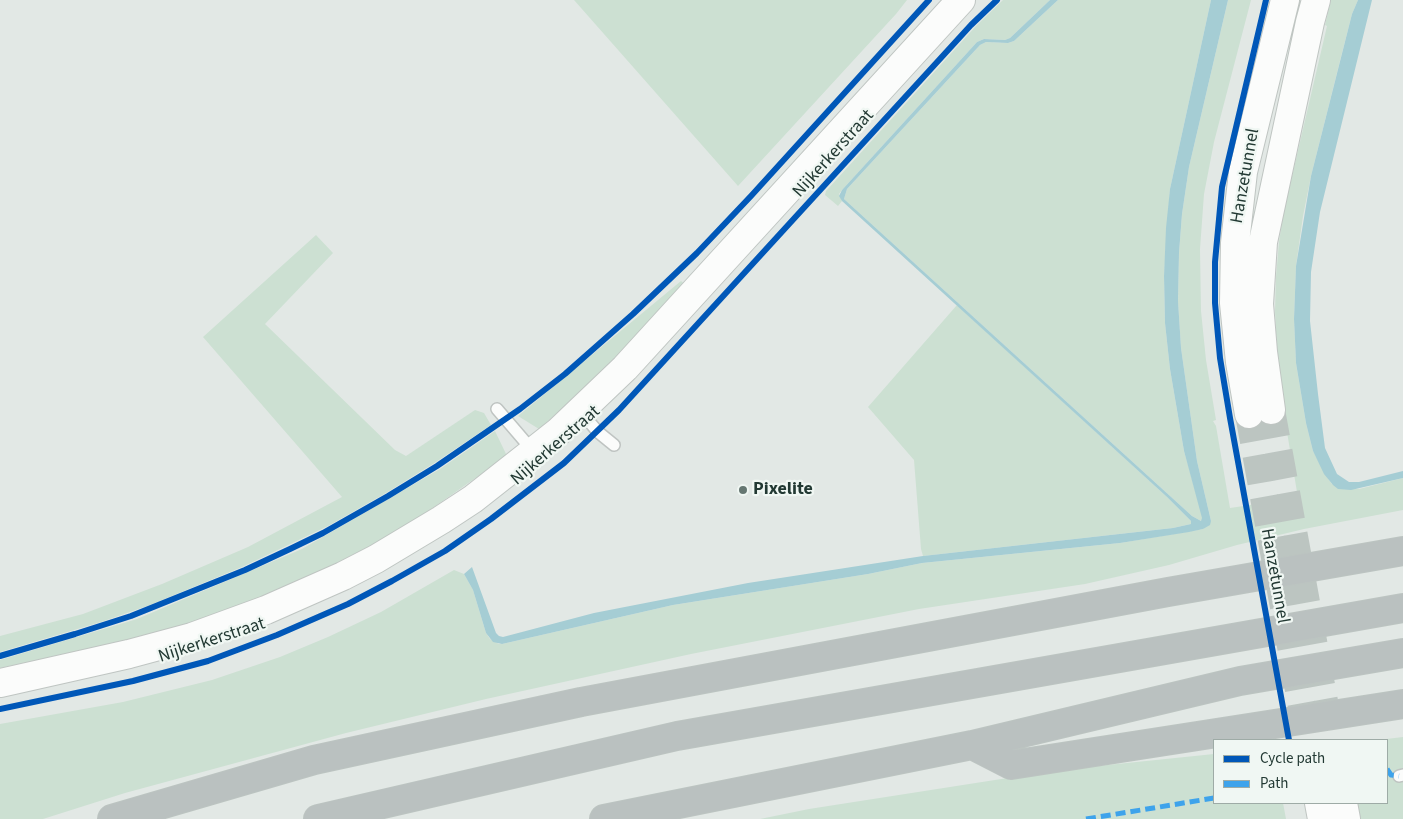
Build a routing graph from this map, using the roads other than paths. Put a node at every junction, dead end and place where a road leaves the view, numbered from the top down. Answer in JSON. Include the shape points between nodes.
{"nodes":[{"id":1,"x":1285,"y":0,"type":"edge"},
{"id":2,"x":1316,"y":0,"type":"edge"},
{"id":3,"x":952,"y":3,"type":"edge"},
{"id":4,"x":497,"y":409,"type":"dead end"},
{"id":5,"x":580,"y":412,"type":"junction"},
{"id":6,"x":614,"y":445,"type":"dead end"},
{"id":7,"x":534,"y":452,"type":"junction"},
{"id":8,"x":1403,"y":550,"type":"edge"},
{"id":9,"x":1403,"y":608,"type":"edge"},
{"id":10,"x":1403,"y":653,"type":"edge"},
{"id":11,"x":0,"y":683,"type":"edge"},
{"id":12,"x":1403,"y":704,"type":"edge"},
{"id":13,"x":972,"y":745,"type":"junction"},
{"id":14,"x":1319,"y":804,"type":"edge"},
{"id":15,"x":1343,"y":804,"type":"edge"},
{"id":16,"x":112,"y":819,"type":"edge"},
{"id":17,"x":318,"y":819,"type":"edge"},
{"id":18,"x":604,"y":819,"type":"edge"},
{"id":19,"x":1322,"y":819,"type":"edge"},
{"id":20,"x":1346,"y":819,"type":"edge"}],
"edges":[{"from":1,"to":2,"type":"main road","name":"Hanzetunnel","via":[[1243,172],[1234,243],[1234,303],[1240,362],[1260,412],[1263,352],[1259,304],[1263,242]]},
{"from":3,"to":5,"type":"main road","name":"Nijkerkerstraat","via":[[651,340]]},
{"from":4,"to":7,"type":"lane"},
{"from":5,"to":6,"type":"lane"},
{"from":5,"to":7,"type":"main road","name":"Nijkerkerstraat"},
{"from":7,"to":11,"type":"main road","name":"Nijkerkerstraat","via":[[441,520],[305,594],[192,637]]},
{"from":8,"to":16,"type":"highway","via":[[581,702],[314,760]]},
{"from":9,"to":17,"type":"highway","via":[[677,736]]},
{"from":10,"to":13,"type":"highway","via":[[1240,681]]},
{"from":12,"to":13,"type":"highway","via":[[1011,765]]},
{"from":13,"to":18,"type":"highway"},
{"from":14,"to":19,"type":"main road"},
{"from":15,"to":20,"type":"main road"}]}
